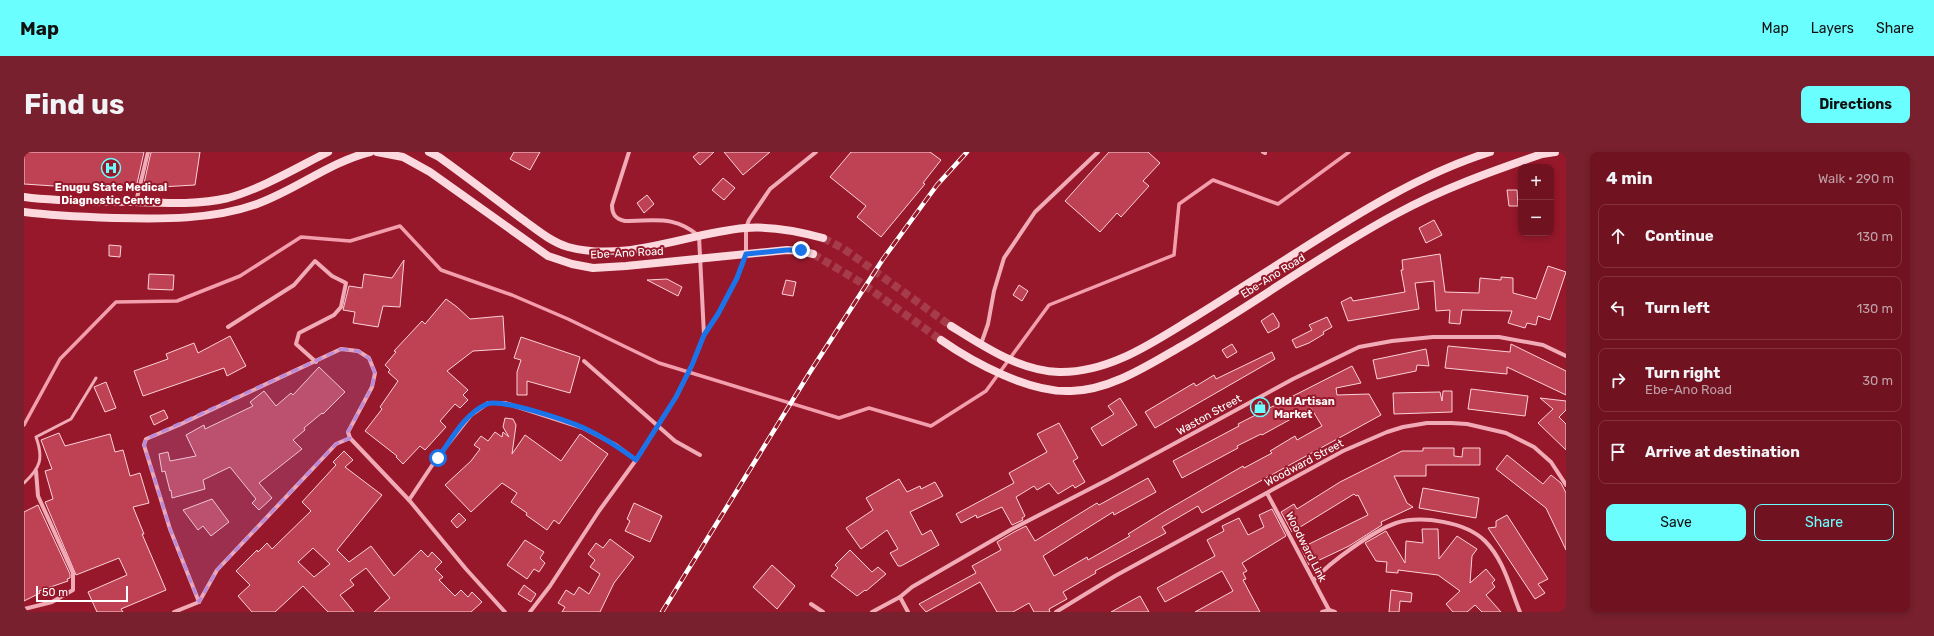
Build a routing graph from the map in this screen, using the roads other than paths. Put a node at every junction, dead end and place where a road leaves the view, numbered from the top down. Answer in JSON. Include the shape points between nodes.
{"nodes":[{"id":1,"x":148,"y":152,"type":"edge"},
{"id":2,"x":328,"y":152,"type":"edge"},
{"id":3,"x":370,"y":152,"type":"edge"},
{"id":4,"x":377,"y":152,"type":"edge"},
{"id":5,"x":429,"y":152,"type":"edge"},
{"id":6,"x":629,"y":152,"type":"edge"},
{"id":7,"x":816,"y":152,"type":"edge"},
{"id":8,"x":1098,"y":152,"type":"edge"},
{"id":9,"x":1490,"y":152,"type":"edge"},
{"id":10,"x":1555,"y":152,"type":"edge"},
{"id":11,"x":24,"y":197,"type":"edge"},
{"id":12,"x":136,"y":202,"type":"junction"},
{"id":13,"x":24,"y":212,"type":"edge"},
{"id":14,"x":746,"y":228,"type":"junction"},
{"id":15,"x":699,"y":236,"type":"junction"},
{"id":16,"x":823,"y":238,"type":"tunnel mouth"},
{"id":17,"x":746,"y":254,"type":"junction"},
{"id":18,"x":813,"y":254,"type":"tunnel mouth"},
{"id":19,"x":700,"y":259,"type":"junction"},
{"id":20,"x":951,"y":326,"type":"tunnel mouth"},
{"id":21,"x":228,"y":327,"type":"dead end"},
{"id":22,"x":704,"y":335,"type":"junction"},
{"id":23,"x":941,"y":340,"type":"tunnel mouth"},
{"id":24,"x":981,"y":345,"type":"junction"},
{"id":25,"x":1566,"y":356,"type":"edge"},
{"id":26,"x":584,"y":360,"type":"dead end"},
{"id":27,"x":316,"y":362,"type":"junction"},
{"id":28,"x":96,"y":378,"type":"dead end"},
{"id":29,"x":657,"y":426,"type":"junction"},
{"id":30,"x":350,"y":438,"type":"junction"},
{"id":31,"x":700,"y":455,"type":"dead end"},
{"id":32,"x":636,"y":460,"type":"junction"},
{"id":33,"x":36,"y":471,"type":"junction"},
{"id":34,"x":24,"y":483,"type":"edge"},
{"id":35,"x":1566,"y":485,"type":"edge"},
{"id":36,"x":1267,"y":493,"type":"junction"},
{"id":37,"x":409,"y":500,"type":"junction"},
{"id":38,"x":1314,"y":580,"type":"junction"},
{"id":39,"x":900,"y":596,"type":"junction"},
{"id":40,"x":199,"y":602,"type":"junction"},
{"id":41,"x":811,"y":604,"type":"dead end"},
{"id":42,"x":24,"y":609,"type":"edge"},
{"id":43,"x":1329,"y":610,"type":"junction"},
{"id":44,"x":174,"y":612,"type":"edge"},
{"id":45,"x":505,"y":612,"type":"edge"},
{"id":46,"x":530,"y":612,"type":"edge"},
{"id":47,"x":823,"y":612,"type":"edge"},
{"id":48,"x":872,"y":612,"type":"edge"},
{"id":49,"x":908,"y":612,"type":"edge"},
{"id":50,"x":1056,"y":612,"type":"edge"},
{"id":51,"x":1322,"y":612,"type":"edge"},
{"id":52,"x":1335,"y":612,"type":"edge"},
{"id":53,"x":1520,"y":612,"type":"edge"}],
"edges":[{"from":1,"to":12,"type":"street"},
{"from":2,"to":12,"type":"main road","via":[[275,179],[230,197],[204,201]]},
{"from":3,"to":13,"type":"main road","via":[[346,160],[280,195],[233,210],[180,217],[145,218],[81,217]]},
{"from":4,"to":19,"type":"main road","name":"Ebe-Ano Road","via":[[403,157],[430,172],[494,219],[557,260],[593,268]]},
{"from":5,"to":15,"type":"main road","name":"Ebe-Ano Road","via":[[545,235],[568,247],[623,251]]},
{"from":6,"to":15,"type":"street","via":[[612,205],[614,216],[625,220],[674,221]]},
{"from":7,"to":14,"type":"street","via":[[770,189]]},
{"from":8,"to":24,"type":"street","via":[[1035,212],[1004,258]]},
{"from":9,"to":24,"type":"main road","name":"Ebe-Ano Road","via":[[1432,175],[1366,210],[1161,338],[1101,367],[1059,372],[1036,369]]},
{"from":10,"to":23,"type":"main road","name":"Ebe-Ano Road","via":[[1471,178],[1396,214],[1144,368],[1087,390],[1055,391],[1001,374],[958,353]]},
{"from":11,"to":12,"type":"main road","via":[[57,201]]},
{"from":14,"to":15,"type":"main road","name":"Ebe-Ano Road"},
{"from":14,"to":16,"type":"main road","name":"Ebe-Ano Road","via":[[807,233]]},
{"from":14,"to":17,"type":"street"},
{"from":15,"to":19,"type":"street"},
{"from":17,"to":18,"type":"main road","name":"Ebe-Ano Road","via":[[787,250],[801,250]]},
{"from":17,"to":19,"type":"main road","name":"Ebe-Ano Road"},
{"from":17,"to":22,"type":"street","via":[[737,278]]},
{"from":19,"to":22,"type":"street"},
{"from":20,"to":24,"type":"main road"},
{"from":21,"to":27,"type":"street","via":[[294,285],[315,261],[332,276],[346,283],[341,307],[334,315],[299,333],[296,344]]},
{"from":22,"to":29,"type":"street","via":[[676,397]]},
{"from":25,"to":39,"type":"street","name":"Waston Street","via":[[1543,345],[1499,337],[1433,337],[1392,340],[1358,347],[1012,529],[912,586]]},
{"from":26,"to":29,"type":"street"},
{"from":27,"to":30,"type":"street","via":[[341,349],[358,350],[369,358],[375,373],[372,388],[348,432]]},
{"from":27,"to":40,"type":"street","via":[[146,438],[144,445],[170,528]]},
{"from":28,"to":33,"type":"lane","via":[[71,419],[36,437],[41,451]]},
{"from":29,"to":31,"type":"street","via":[[675,441]]},
{"from":29,"to":32,"type":"street"},
{"from":30,"to":37,"type":"street"},
{"from":30,"to":40,"type":"street","via":[[336,444],[217,570]]},
{"from":32,"to":37,"type":"street","via":[[583,428],[505,403],[488,403],[471,415]]},
{"from":32,"to":46,"type":"street"},
{"from":33,"to":34,"type":"lane"},
{"from":33,"to":42,"type":"street","via":[[38,496],[73,573],[74,582],[73,590],[52,602]]},
{"from":35,"to":36,"type":"street","name":"Woodward Street","via":[[1551,462],[1534,447],[1506,433],[1467,424],[1427,423],[1387,432],[1343,451]]},
{"from":36,"to":38,"type":"street","name":"Woodward Link"},
{"from":36,"to":50,"type":"street","name":"Woodward Street","via":[[1115,576]]},
{"from":37,"to":45,"type":"street"},
{"from":38,"to":43,"type":"street","name":"Woodward Link"},
{"from":38,"to":53,"type":"street","via":[[1362,541],[1396,523],[1410,520],[1444,522],[1458,525],[1485,541],[1500,560]]},
{"from":39,"to":48,"type":"street","name":"Waston Street"},
{"from":39,"to":49,"type":"street"},
{"from":40,"to":44,"type":"street"},
{"from":41,"to":47,"type":"street"},
{"from":43,"to":51,"type":"street"},
{"from":43,"to":52,"type":"street"}]}
